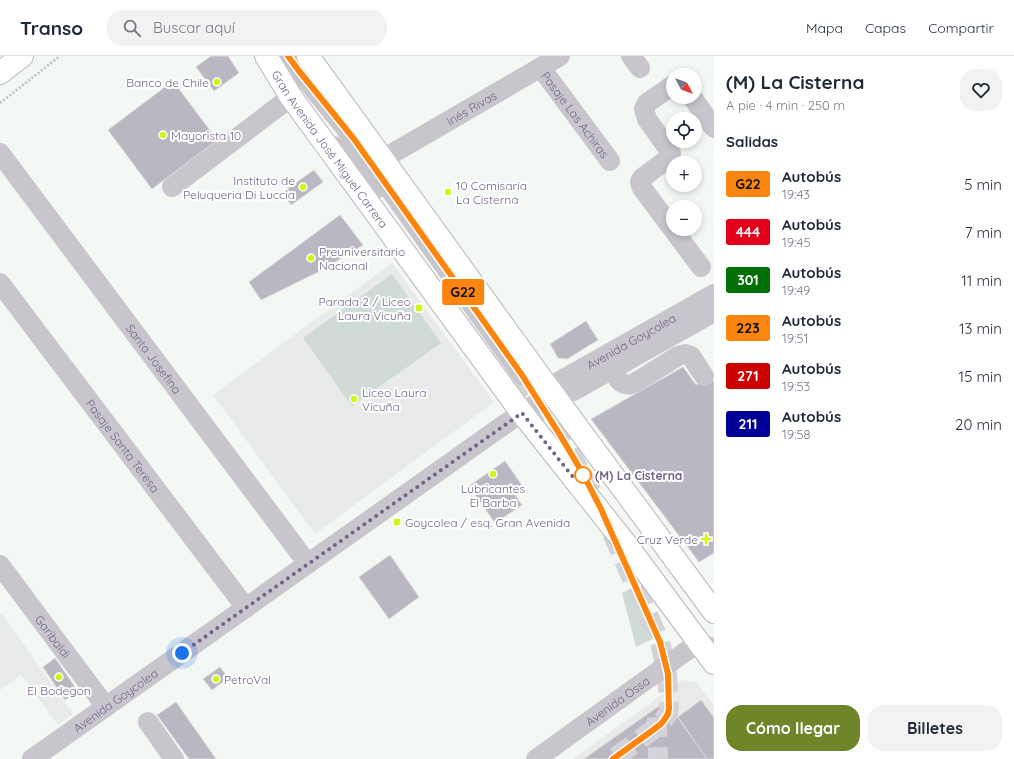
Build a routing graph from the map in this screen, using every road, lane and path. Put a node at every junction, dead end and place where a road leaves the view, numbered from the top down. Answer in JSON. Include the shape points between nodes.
{"nodes":[{"id":1,"x":22,"y":56,"type":"edge"},
{"id":2,"x":60,"y":56,"type":"edge"},
{"id":3,"x":266,"y":56,"type":"edge"},
{"id":4,"x":288,"y":56,"type":"edge"},
{"id":5,"x":308,"y":56,"type":"edge"},
{"id":6,"x":560,"y":56,"type":"edge"},
{"id":7,"x":541,"y":68,"type":"junction"},
{"id":8,"x":0,"y":73,"type":"edge"},
{"id":9,"x":666,"y":90,"type":"edge"},
{"id":10,"x":292,"y":97,"type":"junction"},
{"id":11,"x":0,"y":103,"type":"edge"},
{"id":12,"x":697,"y":104,"type":"edge"},
{"id":13,"x":310,"y":123,"type":"junction"},
{"id":14,"x":714,"y":128,"type":"edge"},
{"id":15,"x":0,"y":153,"type":"edge"},
{"id":16,"x":383,"y":159,"type":"junction"},
{"id":17,"x":610,"y":161,"type":"dead end"},
{"id":18,"x":172,"y":187,"type":"dead end"},
{"id":19,"x":701,"y":267,"type":"dead end"},
{"id":20,"x":0,"y":283,"type":"edge"},
{"id":21,"x":714,"y":294,"type":"edge"},
{"id":22,"x":714,"y":312,"type":"edge"},
{"id":23,"x":612,"y":370,"type":"junction"},
{"id":24,"x":704,"y":376,"type":"dead end"},
{"id":25,"x":552,"y":393,"type":"junction"},
{"id":26,"x":522,"y":413,"type":"junction"},
{"id":27,"x":308,"y":564,"type":"junction"},
{"id":28,"x":0,"y":565,"type":"edge"},
{"id":29,"x":246,"y":608,"type":"junction"},
{"id":30,"x":714,"y":612,"type":"edge"},
{"id":31,"x":706,"y":646,"type":"edge"},
{"id":32,"x":714,"y":662,"type":"edge"},
{"id":33,"x":106,"y":707,"type":"junction"},
{"id":34,"x":148,"y":722,"type":"dead end"},
{"id":35,"x":44,"y":756,"type":"edge"},
{"id":36,"x":174,"y":759,"type":"edge"},
{"id":37,"x":536,"y":759,"type":"edge"}],
"edges":[{"from":1,"to":8,"type":"main road"},
{"from":2,"to":11,"type":"path"},
{"from":3,"to":10,"type":"main road","name":"Gran Avenida José Miguel Carrera"},
{"from":4,"to":13,"type":"street","via":[[354,139],[520,377],[379,192]]},
{"from":5,"to":16,"type":"main road"},
{"from":6,"to":7,"type":"street","name":"Inés Rivas"},
{"from":7,"to":16,"type":"street","name":"Inés Rivas"},
{"from":7,"to":17,"type":"street","name":"Pasaje Las Achiras"},
{"from":9,"to":19,"type":"street","via":[[647,103],[644,109],[647,119],[671,153],[669,158],[640,182]]},
{"from":10,"to":13,"type":"main road","name":"Gran Avenida José Miguel Carrera"},
{"from":10,"to":18,"type":"street"},
{"from":12,"to":14,"type":"street"},
{"from":13,"to":26,"type":"main road","name":"Gran Avenida José Miguel Carrera"},
{"from":15,"to":27,"type":"street","name":"Santa Josefina"},
{"from":16,"to":25,"type":"main road"},
{"from":20,"to":29,"type":"street","name":"Pasaje Santa Teresa"},
{"from":21,"to":25,"type":"street","name":"Avenida Goycolea","via":[[565,378],[556,385]]},
{"from":22,"to":23,"type":"street","name":"Avenida Goycolea"},
{"from":23,"to":24,"type":"street","via":[[622,384],[633,384],[685,354],[690,356]]},
{"from":23,"to":25,"type":"street","name":"Avenida Goycolea","via":[[569,393]]},
{"from":25,"to":26,"type":"street","name":"Avenida Goycolea"},
{"from":25,"to":30,"type":"main road"},
{"from":26,"to":27,"type":"street","name":"Avenida Goycolea"},
{"from":26,"to":31,"type":"main road","name":"Gran Avenida José Miguel Carrera"},
{"from":27,"to":29,"type":"street","name":"Avenida Goycolea"},
{"from":28,"to":33,"type":"street","name":"Garibaldi"},
{"from":29,"to":33,"type":"street","name":"Avenida Goycolea"},
{"from":31,"to":32,"type":"main road","name":"Gran Avenida José Miguel Carrera"},
{"from":31,"to":37,"type":"street","name":"Avenida Ossa"},
{"from":33,"to":35,"type":"street","name":"Avenida Goycolea"},
{"from":34,"to":36,"type":"street"}]}
